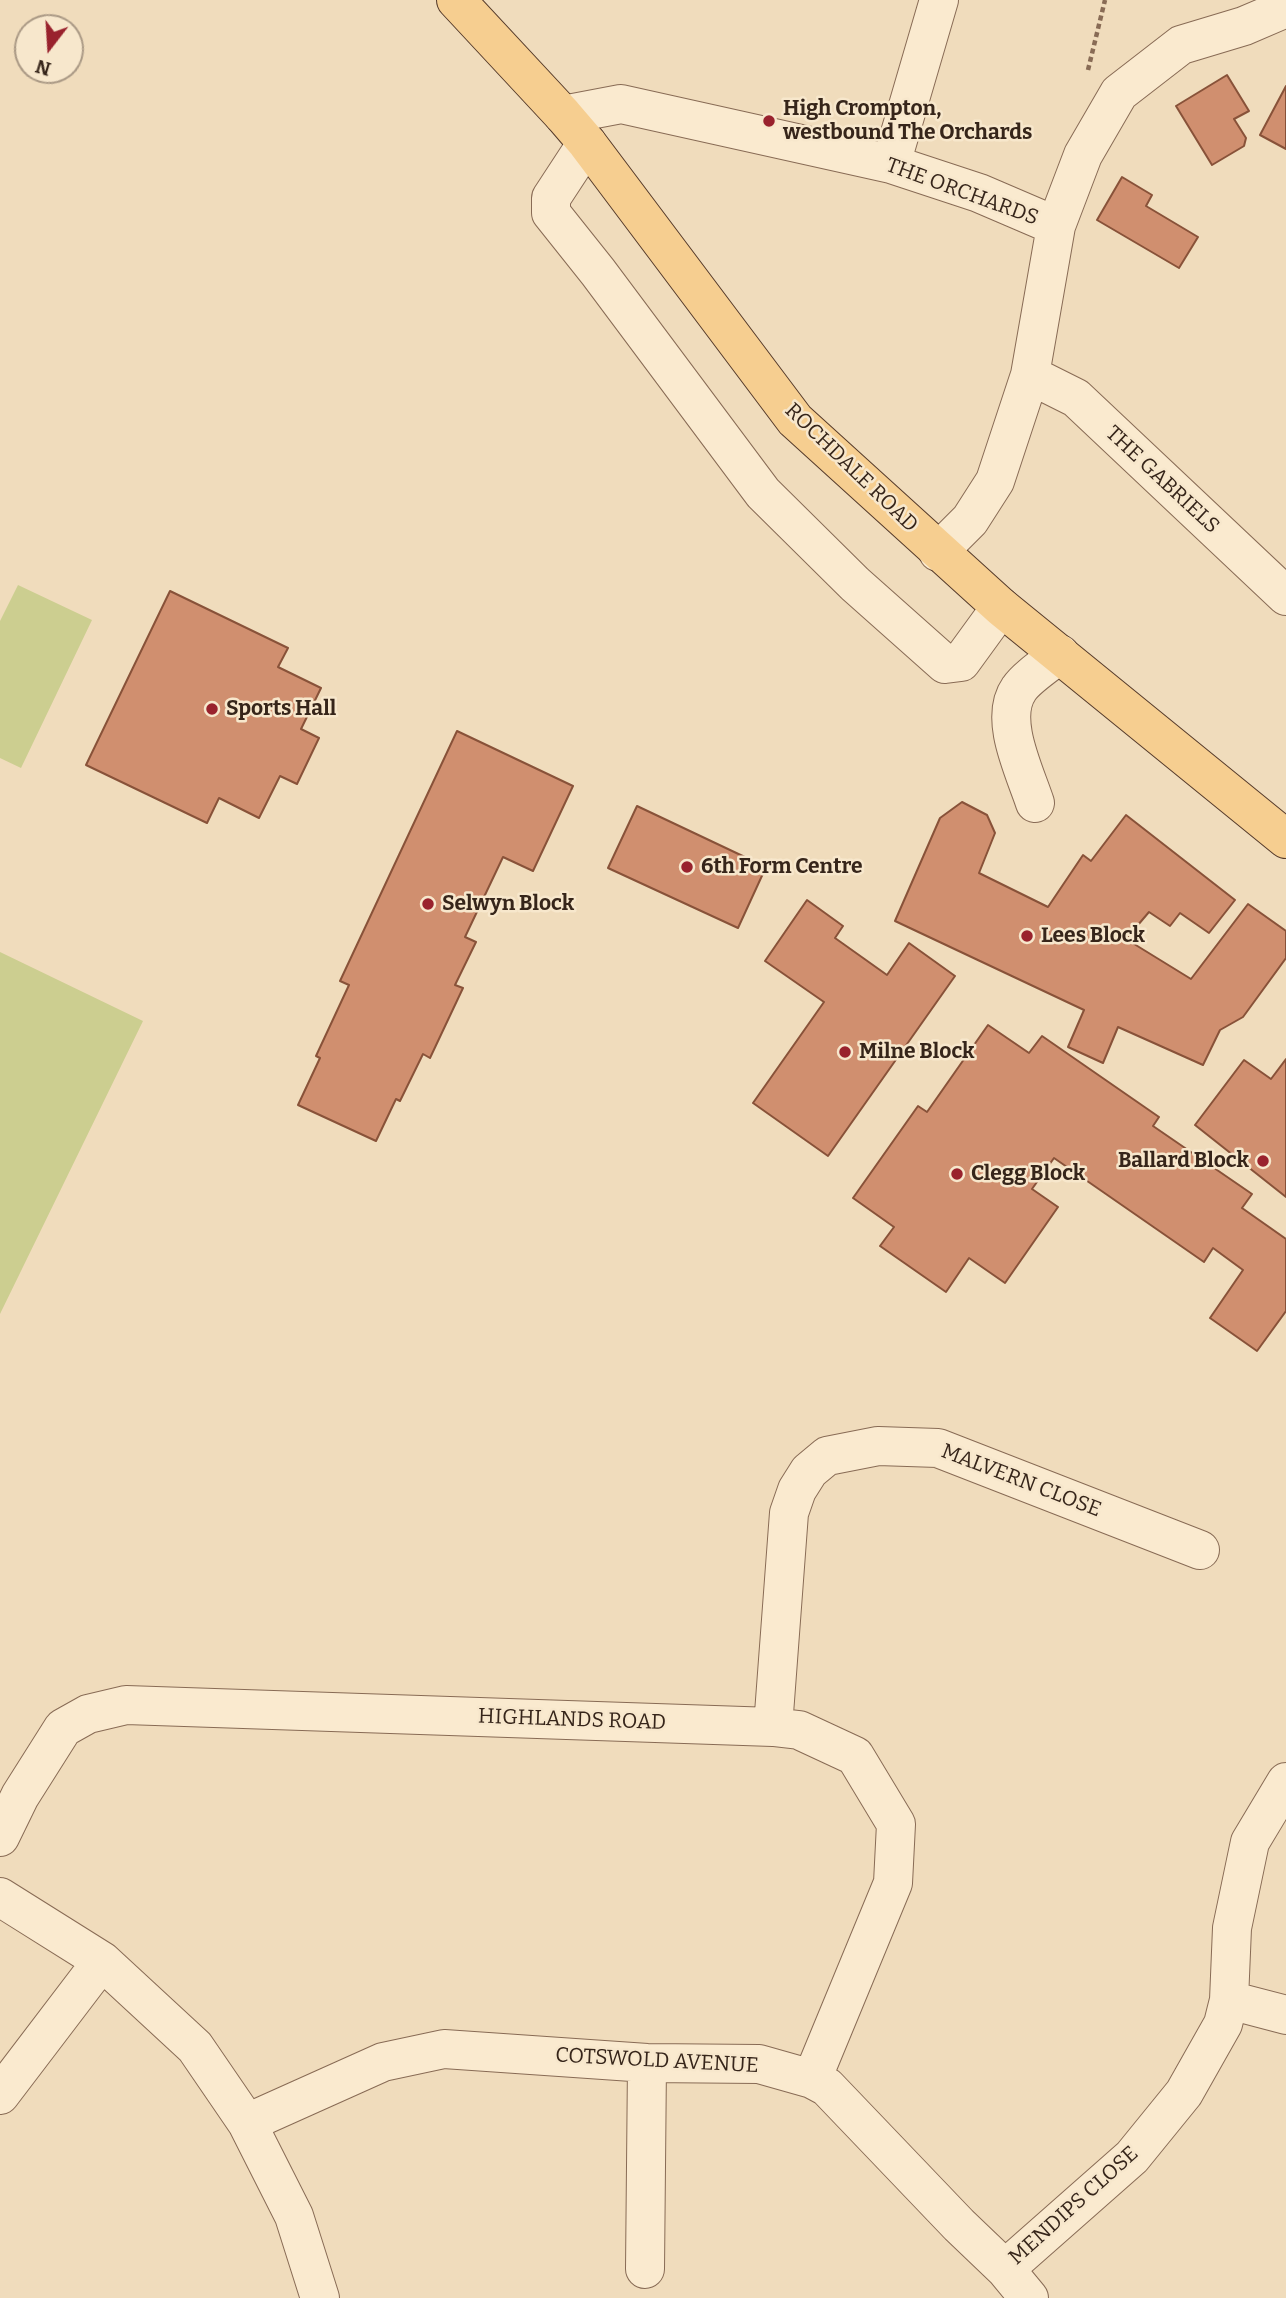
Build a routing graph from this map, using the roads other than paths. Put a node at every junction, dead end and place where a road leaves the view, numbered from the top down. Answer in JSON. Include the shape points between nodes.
{"nodes":[{"id":1,"x":456,"y":0,"type":"edge"},
{"id":2,"x":939,"y":0,"type":"edge"},
{"id":3,"x":1286,"y":8,"type":"edge"},
{"id":4,"x":575,"y":129,"type":"junction"},
{"id":5,"x":891,"y":164,"type":"junction"},
{"id":6,"x":1056,"y":226,"type":"junction"},
{"id":7,"x":1030,"y":375,"type":"junction"},
{"id":8,"x":938,"y":552,"type":"junction"},
{"id":9,"x":1286,"y":596,"type":"edge"},
{"id":10,"x":1000,"y":607,"type":"junction"},
{"id":11,"x":1060,"y":654,"type":"junction"},
{"id":12,"x":1035,"y":803,"type":"dead end"},
{"id":13,"x":1286,"y":839,"type":"edge"},
{"id":14,"x":1200,"y":1550,"type":"dead end"},
{"id":15,"x":773,"y":1727,"type":"junction"},
{"id":16,"x":1286,"y":1782,"type":"edge"},
{"id":17,"x":0,"y":1838,"type":"edge"},
{"id":18,"x":0,"y":1897,"type":"edge"},
{"id":19,"x":102,"y":1961,"type":"junction"},
{"id":20,"x":1229,"y":2000,"type":"junction"},
{"id":21,"x":1286,"y":2015,"type":"edge"},
{"id":22,"x":647,"y":2063,"type":"junction"},
{"id":23,"x":812,"y":2079,"type":"junction"},
{"id":24,"x":0,"y":2095,"type":"edge"},
{"id":25,"x":247,"y":2123,"type":"junction"},
{"id":26,"x":645,"y":2269,"type":"dead end"},
{"id":27,"x":1005,"y":2269,"type":"junction"},
{"id":28,"x":320,"y":2298,"type":"edge"},
{"id":29,"x":1029,"y":2298,"type":"edge"}],
"edges":[{"from":1,"to":4,"type":"main road","name":"ROCHDALE ROAD"},
{"from":2,"to":5,"type":"street"},
{"from":3,"to":6,"type":"street","via":[[1181,45],[1119,93],[1083,155]]},
{"from":4,"to":5,"type":"street","name":"THE ORCHARDS","via":[[621,104]]},
{"from":4,"to":8,"type":"main road","name":"ROCHDALE ROAD","via":[[795,420]]},
{"from":4,"to":10,"type":"street","via":[[551,198],[551,213],[763,493],[945,664],[961,662]]},
{"from":5,"to":6,"type":"street","name":"THE ORCHARDS"},
{"from":6,"to":7,"type":"street","name":"THE ORCHARDS"},
{"from":7,"to":8,"type":"street","name":"THE ORCHARDS","via":[[996,481],[970,520]]},
{"from":7,"to":9,"type":"street","name":"THE GABRIELS","via":[[1076,398]]},
{"from":8,"to":10,"type":"main road","name":"ROCHDALE ROAD"},
{"from":10,"to":11,"type":"main road","name":"ROCHDALE ROAD"},
{"from":11,"to":12,"type":"street","via":[[1019,689],[1012,706],[1010,726]]},
{"from":11,"to":13,"type":"main road","name":"ROCHDALE ROAD"},
{"from":14,"to":15,"type":"street","name":"MALVERN CLOSE","via":[[938,1447],[878,1446],[827,1456],[797,1489],[789,1513]]},
{"from":15,"to":17,"type":"street","name":"HIGHLANDS ROAD","via":[[126,1705],[88,1714],[63,1728],[20,1796]]},
{"from":15,"to":23,"type":"street","name":"HIGHLANDS ROAD","via":[[799,1730],[855,1756],[896,1824],[892,1883]]},
{"from":16,"to":20,"type":"street","name":"MENDIPS CLOSE","via":[[1250,1842],[1232,1928]]},
{"from":18,"to":19,"type":"street"},
{"from":19,"to":24,"type":"street"},
{"from":19,"to":25,"type":"street","via":[[195,2047]]},
{"from":20,"to":21,"type":"street"},
{"from":20,"to":27,"type":"street","name":"MENDIPS CLOSE","via":[[1223,2024],[1184,2093],[1132,2157]]},
{"from":22,"to":23,"type":"street","name":"COTSWOLD AVENUE","via":[[759,2064]]},
{"from":22,"to":25,"type":"street","name":"COTSWOLD AVENUE","via":[[444,2049],[383,2062]]},
{"from":22,"to":26,"type":"street"},
{"from":23,"to":27,"type":"street","name":"COTSWOLD AVENUE","via":[[827,2087]]},
{"from":25,"to":28,"type":"street","via":[[294,2216]]},
{"from":27,"to":29,"type":"street","name":"COTSWOLD AVENUE"}]}
